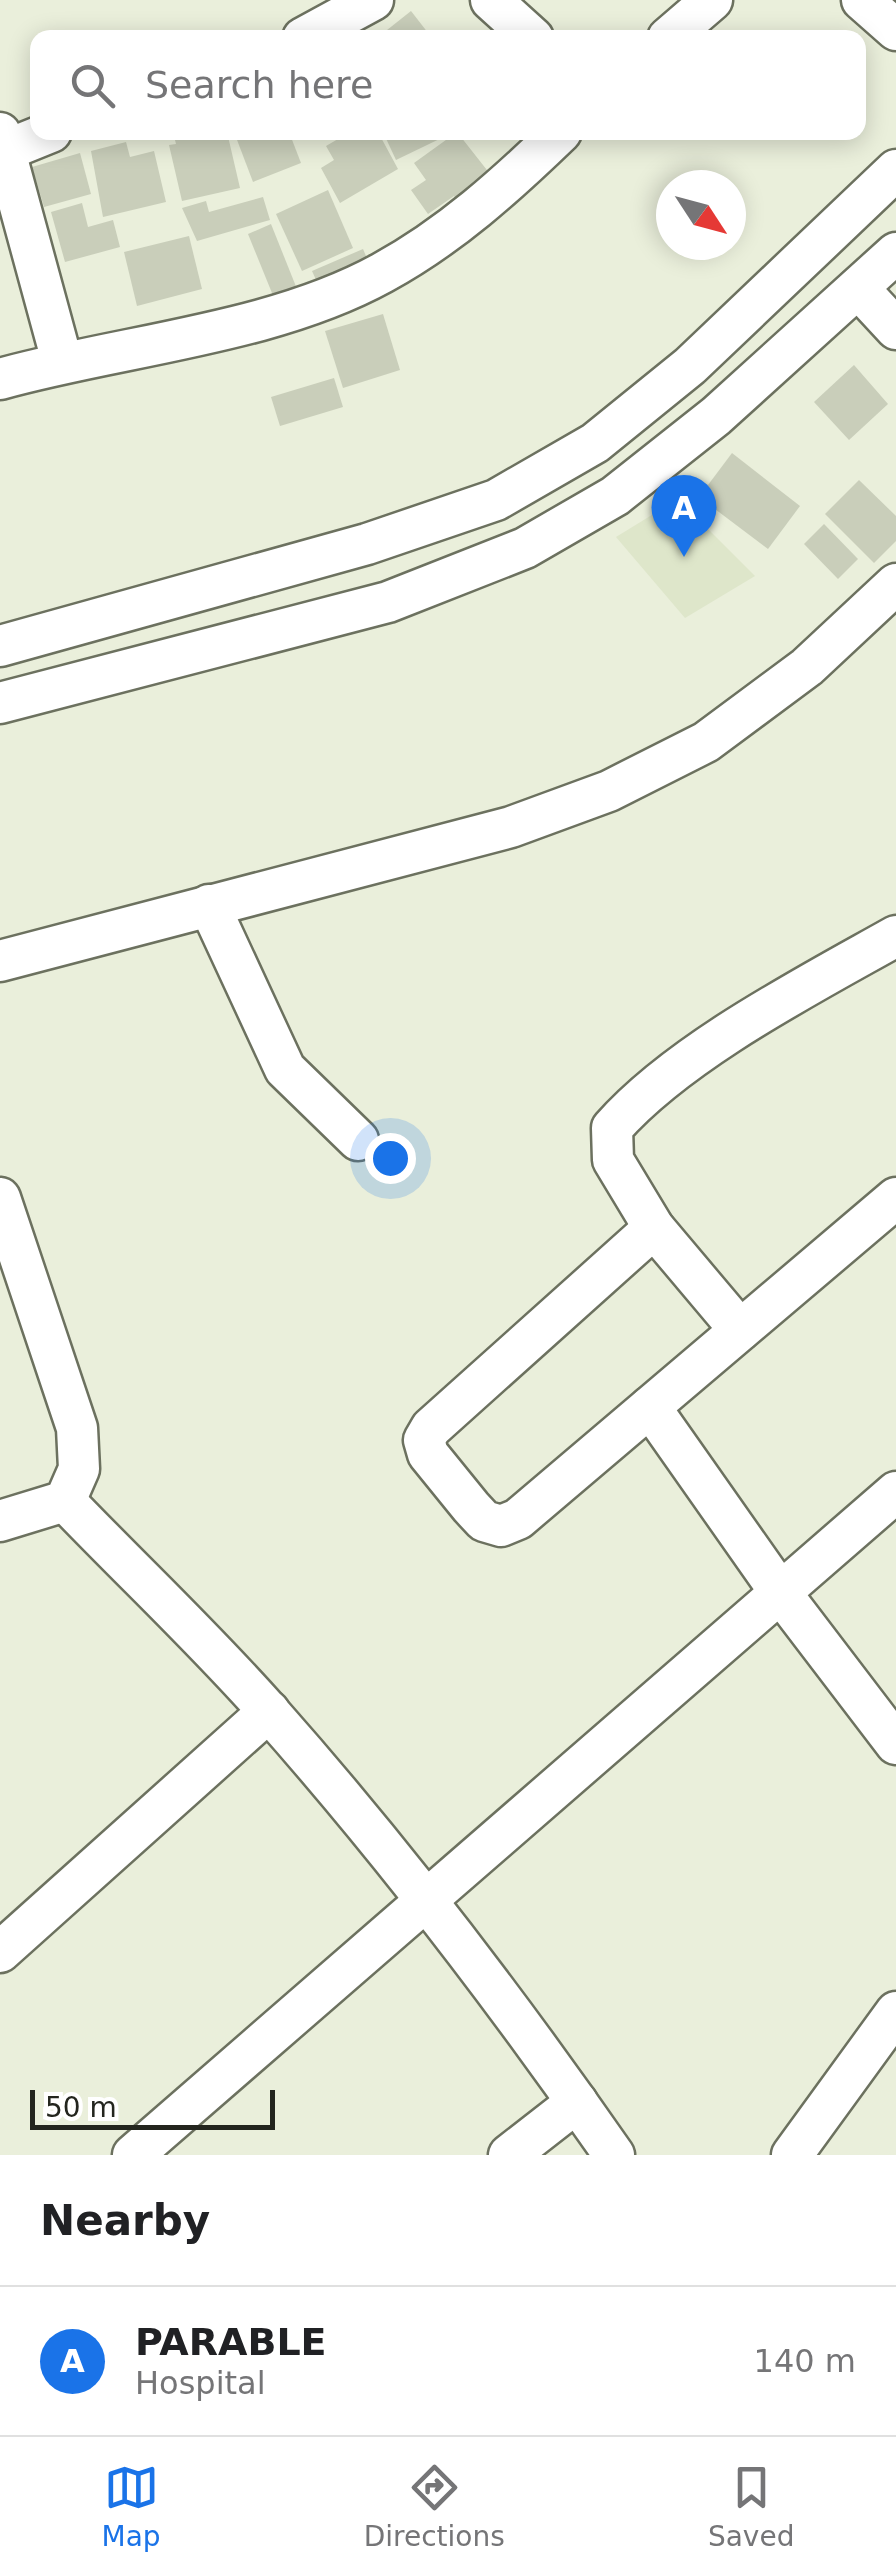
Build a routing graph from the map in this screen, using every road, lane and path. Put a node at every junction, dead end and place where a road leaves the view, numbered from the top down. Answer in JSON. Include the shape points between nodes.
{"nodes":[{"id":1,"x":373,"y":0,"type":"edge"},
{"id":2,"x":491,"y":0,"type":"edge"},
{"id":3,"x":712,"y":0,"type":"edge"},
{"id":4,"x":862,"y":0,"type":"edge"},
{"id":5,"x":318,"y":30,"type":"edge"},
{"id":6,"x":525,"y":30,"type":"edge"},
{"id":7,"x":677,"y":30,"type":"edge"},
{"id":8,"x":896,"y":30,"type":"edge"},
{"id":9,"x":30,"y":136,"type":"edge"},
{"id":10,"x":554,"y":140,"type":"edge"},
{"id":11,"x":2,"y":142,"type":"edge"},
{"id":12,"x":896,"y":170,"type":"edge"},
{"id":13,"x":896,"y":253,"type":"edge"},
{"id":14,"x":858,"y":288,"type":"junction"},
{"id":15,"x":896,"y":329,"type":"edge"},
{"id":16,"x":62,"y":362,"type":"junction"},
{"id":17,"x":0,"y":379,"type":"edge"},
{"id":18,"x":896,"y":584,"type":"edge"},
{"id":19,"x":0,"y":646,"type":"edge"},
{"id":20,"x":0,"y":703,"type":"edge"},
{"id":21,"x":209,"y":904,"type":"junction"},
{"id":22,"x":896,"y":936,"type":"edge"},
{"id":23,"x":0,"y":960,"type":"edge"},
{"id":24,"x":358,"y":1140,"type":"dead end"},
{"id":25,"x":0,"y":1198,"type":"edge"},
{"id":26,"x":896,"y":1198,"type":"edge"},
{"id":27,"x":654,"y":1228,"type":"junction"},
{"id":28,"x":740,"y":1330,"type":"junction"},
{"id":29,"x":650,"y":1407,"type":"junction"},
{"id":30,"x":896,"y":1492,"type":"edge"},
{"id":31,"x":65,"y":1501,"type":"junction"},
{"id":32,"x":0,"y":1521,"type":"edge"},
{"id":33,"x":780,"y":1592,"type":"junction"},
{"id":34,"x":269,"y":1711,"type":"junction"},
{"id":35,"x":896,"y":1744,"type":"edge"},
{"id":36,"x":428,"y":1900,"type":"junction"},
{"id":37,"x":0,"y":1952,"type":"edge"},
{"id":38,"x":896,"y":2012,"type":"edge"},
{"id":39,"x":577,"y":2102,"type":"junction"},
{"id":40,"x":133,"y":2155,"type":"edge"},
{"id":41,"x":509,"y":2155,"type":"edge"},
{"id":42,"x":614,"y":2155,"type":"edge"},
{"id":43,"x":792,"y":2155,"type":"edge"}],
"edges":[{"from":1,"to":5,"type":"street"},
{"from":2,"to":6,"type":"street"},
{"from":3,"to":7,"type":"street"},
{"from":4,"to":8,"type":"street"},
{"from":9,"to":11,"type":"street"},
{"from":10,"to":16,"type":"street","via":[[484,206],[381,274],[228,326]]},
{"from":11,"to":16,"type":"street"},
{"from":12,"to":19,"type":"street","via":[[690,366],[595,443],[496,500],[367,544]]},
{"from":13,"to":14,"type":"street"},
{"from":14,"to":15,"type":"street"},
{"from":14,"to":20,"type":"street","via":[[615,496],[525,548],[388,602]]},
{"from":16,"to":17,"type":"street"},
{"from":18,"to":21,"type":"street","via":[[808,667],[706,742],[609,791],[510,827]]},
{"from":21,"to":23,"type":"street"},
{"from":21,"to":24,"type":"street","via":[[285,1069]]},
{"from":22,"to":27,"type":"street","via":[[640,1096],[612,1128],[613,1160]]},
{"from":25,"to":31,"type":"street","via":[[78,1428],[79,1469]]},
{"from":26,"to":28,"type":"street"},
{"from":27,"to":28,"type":"street"},
{"from":27,"to":29,"type":"street","via":[[424,1440],[470,1507],[501,1526],[518,1519]]},
{"from":28,"to":29,"type":"street"},
{"from":29,"to":33,"type":"street"},
{"from":30,"to":33,"type":"street"},
{"from":31,"to":32,"type":"street"},
{"from":31,"to":34,"type":"street"},
{"from":33,"to":35,"type":"street"},
{"from":33,"to":36,"type":"street"},
{"from":34,"to":36,"type":"street"},
{"from":34,"to":37,"type":"street"},
{"from":36,"to":39,"type":"street"},
{"from":36,"to":40,"type":"street"},
{"from":38,"to":43,"type":"street"},
{"from":39,"to":41,"type":"street"},
{"from":39,"to":42,"type":"street"}]}
